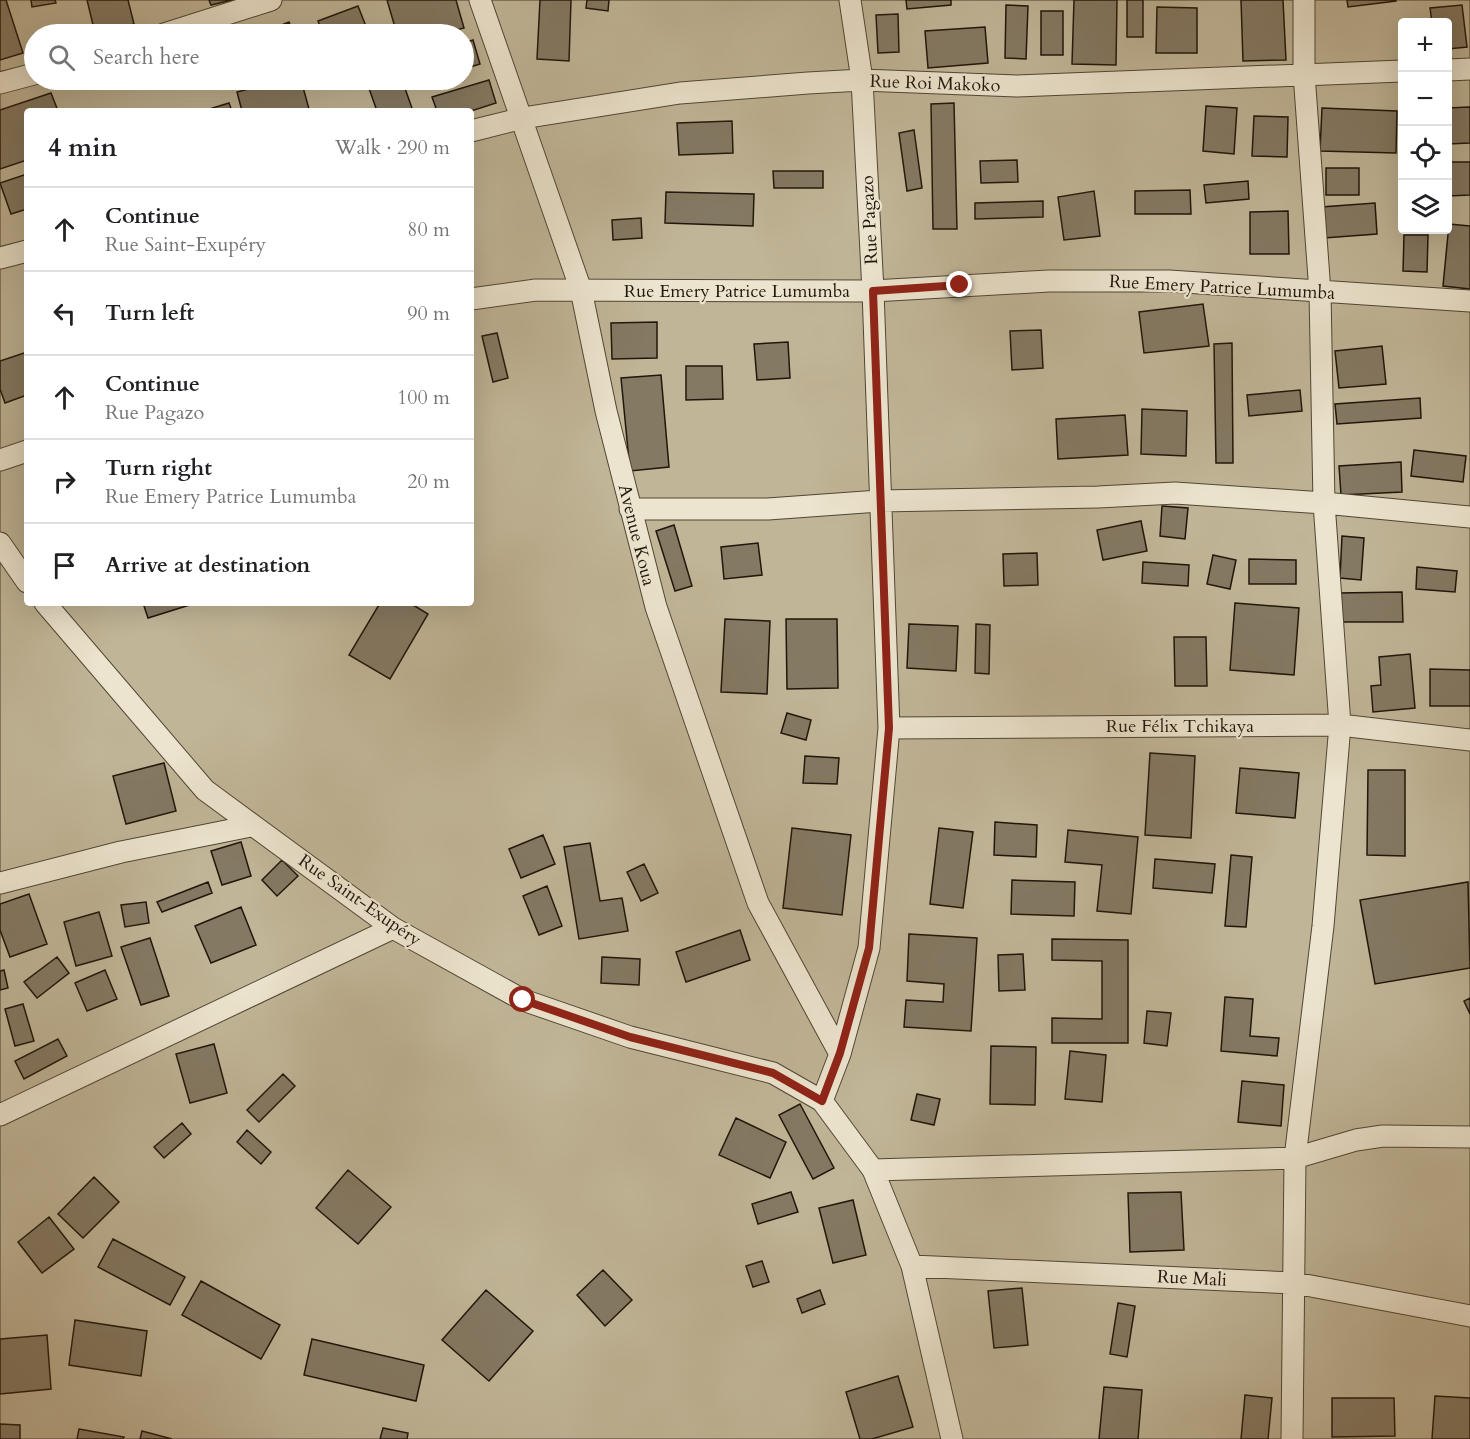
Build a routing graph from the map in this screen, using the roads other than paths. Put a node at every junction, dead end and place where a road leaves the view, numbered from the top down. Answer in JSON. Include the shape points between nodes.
{"nodes":[{"id":1,"x":271,"y":0,"type":"edge"},
{"id":2,"x":480,"y":0,"type":"edge"},
{"id":3,"x":850,"y":0,"type":"edge"},
{"id":4,"x":1304,"y":0,"type":"edge"},
{"id":5,"x":195,"y":24,"type":"edge"},
{"id":6,"x":1470,"y":69,"type":"edge"},
{"id":7,"x":1452,"y":70,"type":"edge"},
{"id":8,"x":1398,"y":71,"type":"edge"},
{"id":9,"x":1304,"y":74,"type":"junction"},
{"id":10,"x":24,"y":77,"type":"edge"},
{"id":11,"x":862,"y":80,"type":"junction"},
{"id":12,"x":0,"y":83,"type":"edge"},
{"id":13,"x":523,"y":118,"type":"junction"},
{"id":14,"x":474,"y":130,"type":"edge"},
{"id":15,"x":24,"y":252,"type":"edge"},
{"id":16,"x":0,"y":258,"type":"edge"},
{"id":17,"x":581,"y":290,"type":"junction"},
{"id":18,"x":873,"y":291,"type":"junction"},
{"id":19,"x":1320,"y":292,"type":"junction"},
{"id":20,"x":474,"y":299,"type":"edge"},
{"id":21,"x":1470,"y":301,"type":"edge"},
{"id":22,"x":24,"y":452,"type":"edge"},
{"id":23,"x":0,"y":460,"type":"edge"},
{"id":24,"x":879,"y":501,"type":"junction"},
{"id":25,"x":1324,"y":503,"type":"junction"},
{"id":26,"x":630,"y":509,"type":"junction"},
{"id":27,"x":1470,"y":517,"type":"edge"},
{"id":28,"x":0,"y":543,"type":"edge"},
{"id":29,"x":24,"y":578,"type":"edge"},
{"id":30,"x":48,"y":606,"type":"edge"},
{"id":31,"x":1340,"y":725,"type":"junction"},
{"id":32,"x":889,"y":728,"type":"junction"},
{"id":33,"x":1470,"y":740,"type":"edge"},
{"id":34,"x":251,"y":826,"type":"junction"},
{"id":35,"x":0,"y":883,"type":"edge"},
{"id":36,"x":393,"y":928,"type":"junction"},
{"id":37,"x":840,"y":1053,"type":"junction"},
{"id":38,"x":822,"y":1101,"type":"junction"},
{"id":39,"x":0,"y":1115,"type":"edge"},
{"id":40,"x":1470,"y":1137,"type":"edge"},
{"id":41,"x":1295,"y":1158,"type":"junction"},
{"id":42,"x":873,"y":1170,"type":"junction"},
{"id":43,"x":912,"y":1266,"type":"junction"},
{"id":44,"x":1296,"y":1283,"type":"junction"},
{"id":45,"x":1470,"y":1316,"type":"edge"},
{"id":46,"x":952,"y":1439,"type":"edge"},
{"id":47,"x":1292,"y":1439,"type":"edge"}],
"edges":[{"from":1,"to":5,"type":"street"},
{"from":2,"to":13,"type":"street","name":"Avenue Koua"},
{"from":3,"to":11,"type":"street","name":"Rue Pagazo"},
{"from":4,"to":9,"type":"street"},
{"from":6,"to":7,"type":"street"},
{"from":8,"to":9,"type":"street","name":"Rue Roi Makoko"},
{"from":9,"to":11,"type":"street","name":"Rue Roi Makoko","via":[[1017,86]]},
{"from":9,"to":19,"type":"street"},
{"from":10,"to":12,"type":"street"},
{"from":11,"to":13,"type":"street","name":"Rue Roi Makoko","via":[[680,93]]},
{"from":11,"to":18,"type":"street","name":"Rue Pagazo"},
{"from":13,"to":14,"type":"street","name":"Rue Roi Makoko"},
{"from":13,"to":17,"type":"street","name":"Avenue Koua"},
{"from":15,"to":16,"type":"street"},
{"from":17,"to":18,"type":"street","name":"Rue Emery Patrice Lumumba"},
{"from":17,"to":20,"type":"street","name":"Rue Emery Patrice Lumumba","via":[[536,290]]},
{"from":17,"to":26,"type":"street","name":"Avenue Koua"},
{"from":18,"to":19,"type":"street","name":"Rue Emery Patrice Lumumba","via":[[1049,280],[1169,281]]},
{"from":18,"to":24,"type":"street","name":"Rue Pagazo"},
{"from":19,"to":21,"type":"street","name":"Rue Emery Patrice Lumumba"},
{"from":19,"to":25,"type":"street"},
{"from":22,"to":23,"type":"street"},
{"from":24,"to":25,"type":"street","via":[[1175,493]]},
{"from":24,"to":26,"type":"street","via":[[768,509]]},
{"from":24,"to":32,"type":"street","name":"Rue Pagazo"},
{"from":25,"to":27,"type":"street"},
{"from":25,"to":31,"type":"street"},
{"from":26,"to":37,"type":"street","name":"Avenue Koua","via":[[656,607],[758,903]]},
{"from":28,"to":29,"type":"street"},
{"from":30,"to":34,"type":"street","name":"Rue Saint-Exupéry","via":[[205,790]]},
{"from":31,"to":32,"type":"street","name":"Rue Félix Tchikaya"},
{"from":31,"to":33,"type":"street","name":"Rue Félix Tchikaya"},
{"from":31,"to":41,"type":"street","via":[[1323,926]]},
{"from":32,"to":37,"type":"street","name":"Rue Pagazo","via":[[869,948]]},
{"from":34,"to":35,"type":"street","via":[[121,852]]},
{"from":34,"to":36,"type":"street","name":"Rue Saint-Exupéry"},
{"from":36,"to":38,"type":"street","name":"Rue Saint-Exupéry","via":[[523,1000],[630,1037],[773,1073]]},
{"from":36,"to":39,"type":"street"},
{"from":37,"to":38,"type":"street","name":"Rue Pagazo"},
{"from":38,"to":42,"type":"street"},
{"from":40,"to":41,"type":"street","via":[[1383,1136]]},
{"from":41,"to":42,"type":"street"},
{"from":41,"to":44,"type":"street"},
{"from":42,"to":43,"type":"street"},
{"from":43,"to":44,"type":"street","name":"Rue Mali"},
{"from":43,"to":46,"type":"street"},
{"from":44,"to":45,"type":"street","name":"Rue Mali"},
{"from":44,"to":47,"type":"street"}]}
